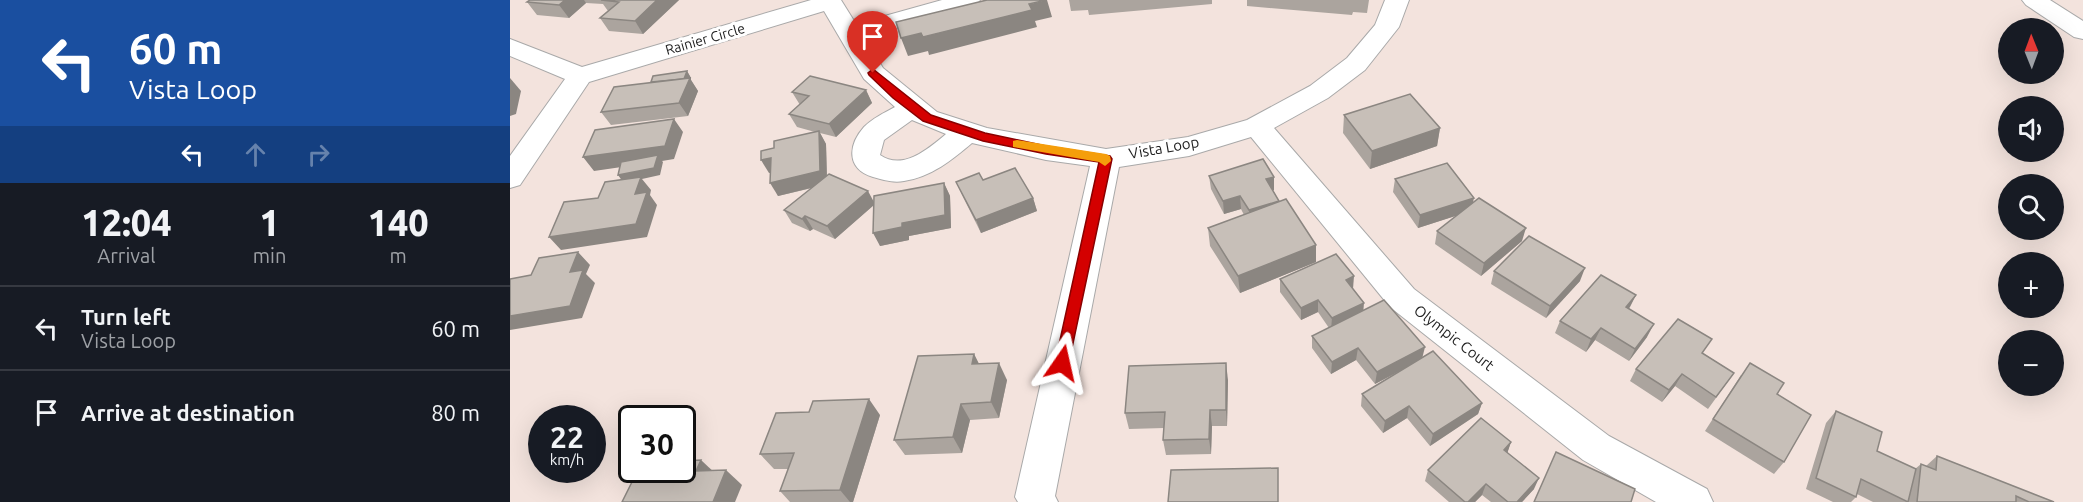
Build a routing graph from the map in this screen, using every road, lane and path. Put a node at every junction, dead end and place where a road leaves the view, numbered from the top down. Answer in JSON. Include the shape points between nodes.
{"nodes":[{"id":1,"x":968,"y":0,"type":"edge"},
{"id":2,"x":1397,"y":0,"type":"edge"},
{"id":3,"x":2034,"y":0,"type":"edge"},
{"id":4,"x":830,"y":1,"type":"edge"},
{"id":5,"x":2083,"y":32,"type":"edge"},
{"id":6,"x":848,"y":34,"type":"junction"},
{"id":7,"x":510,"y":47,"type":"edge"},
{"id":8,"x":580,"y":76,"type":"junction"},
{"id":9,"x":913,"y":108,"type":"junction"},
{"id":10,"x":1257,"y":126,"type":"junction"},
{"id":11,"x":968,"y":131,"type":"junction"},
{"id":12,"x":1106,"y":159,"type":"junction"},
{"id":13,"x":510,"y":178,"type":"edge"},
{"id":14,"x":1031,"y":500,"type":"edge"},
{"id":15,"x":1693,"y":502,"type":"edge"}],
"edges":[{"from":1,"to":6,"type":"street"},
{"from":2,"to":10,"type":"street","name":"Vista Loop","via":[[1387,27],[1356,64],[1319,92]]},
{"from":3,"to":5,"type":"street"},
{"from":4,"to":6,"type":"street","name":"Vista Loop"},
{"from":4,"to":8,"type":"street","name":"Rainier Circle"},
{"from":6,"to":9,"type":"street","name":"Vista Loop","via":[[873,73]]},
{"from":7,"to":8,"type":"street"},
{"from":8,"to":13,"type":"street"},
{"from":9,"to":11,"type":"street","name":"Vista Loop","via":[[927,118]]},
{"from":9,"to":11,"type":"street","via":[[873,133],[865,146],[865,159],[872,167],[891,173],[925,165]]},
{"from":10,"to":12,"type":"street","name":"Vista Loop","via":[[1188,146]]},
{"from":10,"to":15,"type":"street","name":"Olympic Court","via":[[1402,298],[1596,448]]},
{"from":11,"to":12,"type":"street","name":"Vista Loop","via":[[1046,150]]},
{"from":12,"to":14,"type":"street"}]}
